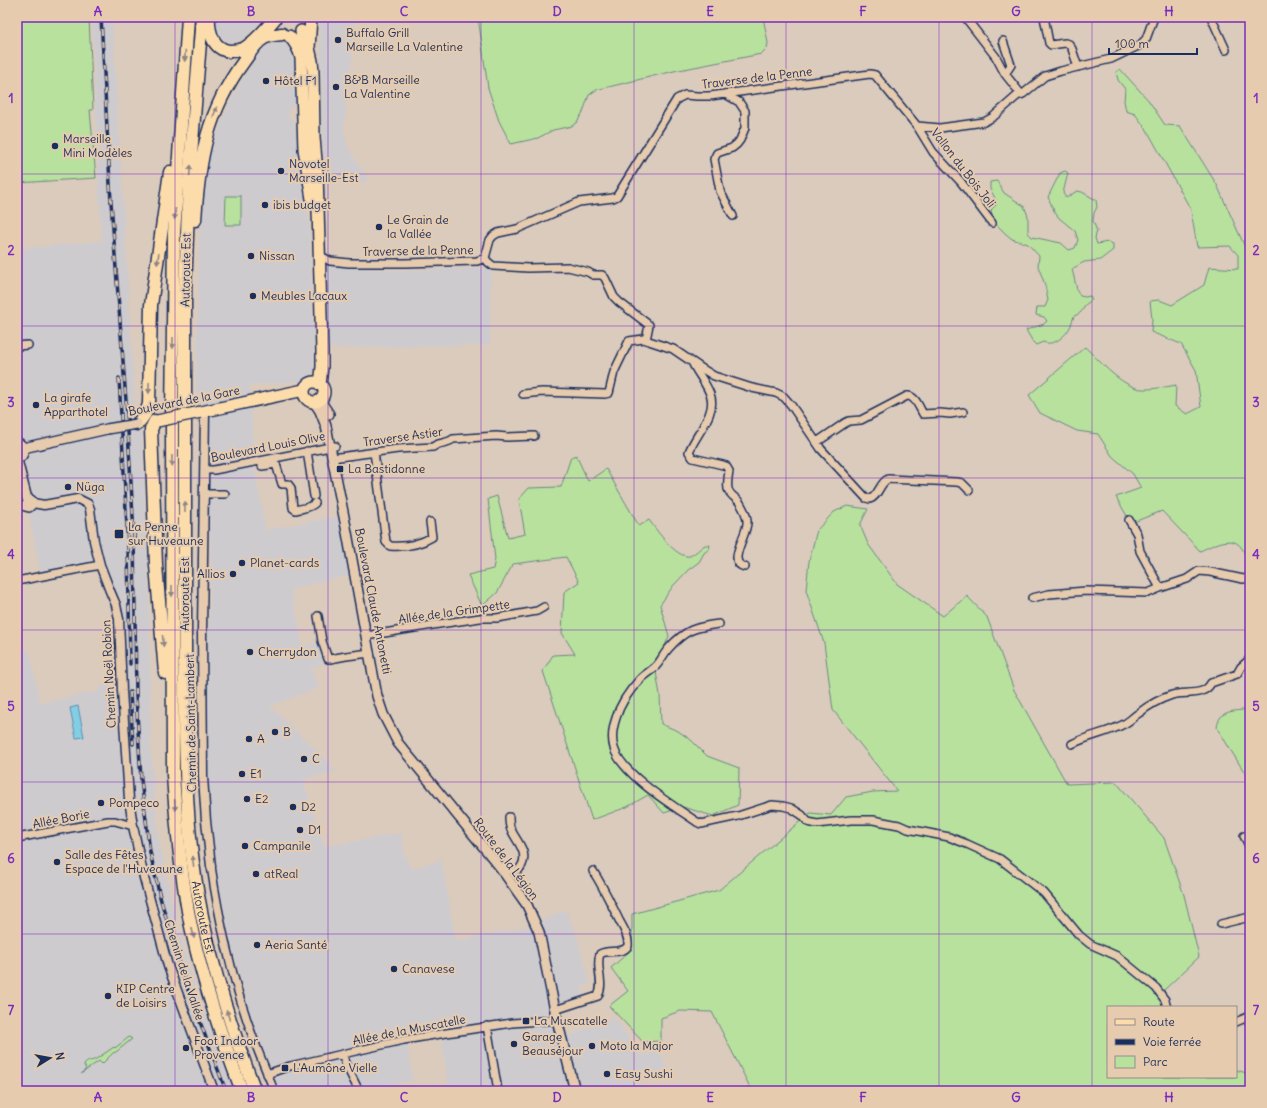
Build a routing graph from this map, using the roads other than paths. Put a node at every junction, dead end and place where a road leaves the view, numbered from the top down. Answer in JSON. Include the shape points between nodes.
{"nodes":[{"id":1,"x":188,"y":17,"type":"edge"},
{"id":2,"x":202,"y":17,"type":"edge"},
{"id":3,"x":209,"y":17,"type":"edge"},
{"id":4,"x":276,"y":17,"type":"edge"},
{"id":5,"x":303,"y":17,"type":"edge"},
{"id":6,"x":311,"y":17,"type":"edge"},
{"id":7,"x":1044,"y":17,"type":"edge"},
{"id":8,"x":1154,"y":17,"type":"edge"},
{"id":9,"x":1211,"y":17,"type":"edge"},
{"id":10,"x":963,"y":18,"type":"edge"},
{"id":11,"x":301,"y":31,"type":"junction"},
{"id":12,"x":286,"y":35,"type":"junction"},
{"id":13,"x":1002,"y":41,"type":"dead end"},
{"id":14,"x":1226,"y":50,"type":"dead end"},
{"id":15,"x":1078,"y":67,"type":"junction"},
{"id":16,"x":1005,"y":74,"type":"junction"},
{"id":17,"x":183,"y":82,"type":"junction"},
{"id":18,"x":309,"y":83,"type":"junction"},
{"id":19,"x":725,"y":94,"type":"junction"},
{"id":20,"x":1021,"y":94,"type":"junction"},
{"id":21,"x":918,"y":126,"type":"junction"},
{"id":22,"x":313,"y":203,"type":"junction"},
{"id":23,"x":733,"y":216,"type":"dead end"},
{"id":24,"x":992,"y":224,"type":"dead end"},
{"id":25,"x":317,"y":252,"type":"junction"},
{"id":26,"x":485,"y":258,"type":"junction"},
{"id":27,"x":330,"y":261,"type":"junction"},
{"id":28,"x":320,"y":267,"type":"junction"},
{"id":29,"x":646,"y":340,"type":"junction"},
{"id":30,"x":28,"y":345,"type":"dead end"},
{"id":31,"x":17,"y":346,"type":"edge"},
{"id":32,"x":692,"y":362,"type":"junction"},
{"id":33,"x":312,"y":386,"type":"junction"},
{"id":34,"x":184,"y":389,"type":"junction"},
{"id":35,"x":523,"y":394,"type":"dead end"},
{"id":36,"x":318,"y":400,"type":"junction"},
{"id":37,"x":203,"y":411,"type":"junction"},
{"id":38,"x":963,"y":412,"type":"dead end"},
{"id":39,"x":156,"y":421,"type":"junction"},
{"id":40,"x":138,"y":424,"type":"junction"},
{"id":41,"x":534,"y":436,"type":"dead end"},
{"id":42,"x":817,"y":442,"type":"junction"},
{"id":43,"x":20,"y":445,"type":"edge"},
{"id":44,"x":333,"y":446,"type":"junction"},
{"id":45,"x":152,"y":448,"type":"junction"},
{"id":46,"x":307,"y":451,"type":"junction"},
{"id":47,"x":374,"y":452,"type":"junction"},
{"id":48,"x":335,"y":458,"type":"junction"},
{"id":49,"x":17,"y":460,"type":"edge"},
{"id":50,"x":257,"y":462,"type":"junction"},
{"id":51,"x":205,"y":470,"type":"junction"},
{"id":52,"x":969,"y":490,"type":"dead end"},
{"id":53,"x":204,"y":494,"type":"junction"},
{"id":54,"x":225,"y":494,"type":"dead end"},
{"id":55,"x":28,"y":503,"type":"junction"},
{"id":56,"x":17,"y":510,"type":"edge"},
{"id":57,"x":1130,"y":520,"type":"dead end"},
{"id":58,"x":430,"y":522,"type":"dead end"},
{"id":59,"x":100,"y":565,"type":"junction"},
{"id":60,"x":745,"y":567,"type":"dead end"},
{"id":61,"x":1250,"y":578,"type":"edge"},
{"id":62,"x":17,"y":581,"type":"edge"},
{"id":63,"x":1160,"y":588,"type":"junction"},
{"id":64,"x":1032,"y":598,"type":"dead end"},
{"id":65,"x":544,"y":607,"type":"dead end"},
{"id":66,"x":318,"y":616,"type":"dead end"},
{"id":67,"x":719,"y":624,"type":"dead end"},
{"id":68,"x":366,"y":636,"type":"junction"},
{"id":69,"x":370,"y":653,"type":"junction"},
{"id":70,"x":1250,"y":659,"type":"edge"},
{"id":71,"x":376,"y":687,"type":"joint"},
{"id":72,"x":1072,"y":744,"type":"dead end"},
{"id":73,"x":173,"y":775,"type":"junction"},
{"id":74,"x":509,"y":817,"type":"dead end"},
{"id":75,"x":133,"y":826,"type":"junction"},
{"id":76,"x":1244,"y":836,"type":"dead end"},
{"id":77,"x":17,"y":838,"type":"edge"},
{"id":78,"x":1250,"y":847,"type":"edge"},
{"id":79,"x":211,"y":866,"type":"joint"},
{"id":80,"x":500,"y":867,"type":"junction"},
{"id":81,"x":593,"y":871,"type":"dead end"},
{"id":82,"x":144,"y":878,"type":"joint"},
{"id":83,"x":1250,"y":917,"type":"edge"},
{"id":84,"x":1221,"y":924,"type":"dead end"},
{"id":85,"x":1167,"y":1006,"type":"edge"},
{"id":86,"x":555,"y":1010,"type":"junction"},
{"id":87,"x":1250,"y":1016,"type":"edge"},
{"id":88,"x":557,"y":1020,"type":"junction"},
{"id":89,"x":1237,"y":1022,"type":"edge"},
{"id":90,"x":487,"y":1026,"type":"junction"},
{"id":91,"x":343,"y":1054,"type":"junction"},
{"id":92,"x":267,"y":1074,"type":"junction"},
{"id":93,"x":214,"y":1091,"type":"edge"},
{"id":94,"x":242,"y":1091,"type":"edge"},
{"id":95,"x":255,"y":1091,"type":"edge"},
{"id":96,"x":274,"y":1091,"type":"edge"},
{"id":97,"x":359,"y":1091,"type":"edge"},
{"id":98,"x":498,"y":1091,"type":"edge"},
{"id":99,"x":575,"y":1091,"type":"edge"}],
"edges":[{"from":1,"to":17,"type":"highway","name":"Autoroute Est","one_way":true},
{"from":34,"to":2,"type":"highway","name":"Autoroute Est","one_way":true,"via":[[186,231]]},
{"from":3,"to":4,"type":"highway","via":[[214,41],[219,47],[232,51],[244,48]]},
{"from":4,"to":12,"type":"main road","via":[[278,30]]},
{"from":5,"to":11,"type":"main road"},
{"from":6,"to":18,"type":"main road","via":[[309,48],[312,61]]},
{"from":7,"to":15,"type":"street","via":[[1049,43],[1069,44]]},
{"from":8,"to":15,"type":"street","via":[[1146,39],[1140,44],[1111,59]]},
{"from":9,"to":14,"type":"street"},
{"from":10,"to":16,"type":"street"},
{"from":11,"to":12,"type":"main road","via":[[293,36]]},
{"from":11,"to":18,"type":"main road","via":[[309,62]]},
{"from":12,"to":22,"type":"main road","via":[[296,43],[301,58],[304,149]]},
{"from":34,"to":12,"type":"highway","one_way":true,"via":[[195,214],[207,136],[216,108],[236,72],[256,44],[263,39]]},
{"from":13,"to":16,"type":"street","via":[[1011,65]]},
{"from":15,"to":20,"type":"street","via":[[1045,76]]},
{"from":16,"to":20,"type":"street"},
{"from":17,"to":40,"type":"highway","one_way":true,"via":[[151,305],[149,404]]},
{"from":17,"to":73,"type":"highway","name":"Autoroute Est","one_way":true,"via":[[174,233]]},
{"from":18,"to":22,"type":"main road","via":[[307,140],[312,171]]},
{"from":18,"to":25,"type":"main road"},
{"from":19,"to":21,"type":"street","name":"Traverse de la Penne","via":[[875,75]]},
{"from":19,"to":23,"type":"street","via":[[739,102],[745,111],[740,140],[732,148],[717,153],[714,159],[720,191]]},
{"from":19,"to":26,"type":"street","name":"Traverse de la Penne","via":[[685,95],[677,99],[617,196],[578,202],[517,229],[498,233],[490,240]]},
{"from":20,"to":21,"type":"street","via":[[984,122],[940,128]]},
{"from":21,"to":24,"type":"street","name":"Vallon du Bois Joli","via":[[933,152],[961,182]]},
{"from":22,"to":25,"type":"main road"},
{"from":25,"to":27,"type":"street","name":"Traverse de la Penne"},
{"from":25,"to":28,"type":"main road"},
{"from":25,"to":33,"type":"main road","via":[[318,366]]},
{"from":26,"to":27,"type":"street","name":"Traverse de la Penne","via":[[477,261],[405,263]]},
{"from":26,"to":29,"type":"street","via":[[493,266],[568,267],[602,275],[614,297],[649,325]]},
{"from":27,"to":28,"type":"street"},
{"from":28,"to":33,"type":"main road","via":[[322,367]]},
{"from":29,"to":32,"type":"street","via":[[673,349]]},
{"from":29,"to":35,"type":"street","via":[[629,341],[614,372],[609,393]]},
{"from":30,"to":31,"type":"street"},
{"from":32,"to":42,"type":"street","via":[[714,376],[784,397]]},
{"from":32,"to":60,"type":"street","via":[[710,393],[712,402],[709,414],[690,452],[692,458],[727,468],[728,488],[740,503],[747,521],[736,556],[739,564]]},
{"from":33,"to":36,"type":"main road","via":[[323,390],[323,396]]},
{"from":33,"to":36,"type":"main road","via":[[304,394],[307,400]]},
{"from":33,"to":37,"type":"main road","name":"Boulevard de la Gare"},
{"from":95,"to":34,"type":"highway","name":"Autoroute Est","one_way":true,"via":[[208,946],[190,840],[185,732]]},
{"from":36,"to":44,"type":"main road","name":"Boulevard Claude Antonetti","via":[[330,418]]},
{"from":37,"to":39,"type":"main road","name":"Boulevard de la Gare","bridge":true},
{"from":37,"to":51,"type":"street","name":"Chemin de Saint-Lambert"},
{"from":38,"to":42,"type":"street","via":[[923,414],[913,397],[907,396],[861,420],[845,423]]},
{"from":39,"to":40,"type":"main road","name":"Boulevard de la Gare"},
{"from":39,"to":45,"type":"highway","via":[[151,429]]},
{"from":40,"to":43,"type":"main road","name":"Boulevard de la Gare","bridge":true},
{"from":40,"to":45,"type":"highway"},
{"from":41,"to":47,"type":"street","name":"Traverse Astier","via":[[453,439],[433,447]]},
{"from":42,"to":52,"type":"street","via":[[866,498],[873,498],[888,479],[957,482]]},
{"from":43,"to":49,"type":"main road","via":[[24,451]]},
{"from":44,"to":46,"type":"street","name":"Boulevard Louis Olive"},
{"from":44,"to":48,"type":"main road","name":"Boulevard Claude Antonetti"},
{"from":45,"to":73,"type":"highway","one_way":true,"via":[[156,565]]},
{"from":46,"to":50,"type":"street","name":"Boulevard Louis Olive"},
{"from":46,"to":50,"type":"street","via":[[314,505],[296,510],[293,508],[291,488],[288,484],[282,484],[276,464],[260,466]]},
{"from":47,"to":48,"type":"street","name":"Traverse Astier"},
{"from":47,"to":58,"type":"street","via":[[386,542],[390,546],[423,542],[432,537]]},
{"from":48,"to":68,"type":"main road","name":"Boulevard Claude Antonetti"},
{"from":49,"to":55,"type":"main road"},
{"from":50,"to":51,"type":"street","name":"Boulevard Louis Olive"},
{"from":51,"to":53,"type":"street","name":"Chemin de Saint-Lambert"},
{"from":53,"to":54,"type":"street"},
{"from":53,"to":79,"type":"street","name":"Chemin de Saint-Lambert","via":[[203,777]]},
{"from":55,"to":56,"type":"main road"},
{"from":55,"to":59,"type":"street","name":"Chemin Noël Robion","via":[[44,505],[78,499],[88,504]]},
{"from":57,"to":63,"type":"street","via":[[1137,534],[1140,551]]},
{"from":59,"to":62,"type":"street"},
{"from":59,"to":75,"type":"street","name":"Chemin Noël Robion","via":[[119,619],[129,799]]},
{"from":61,"to":63,"type":"street","via":[[1242,579],[1199,571],[1187,579]]},
{"from":63,"to":64,"type":"street","via":[[1148,593],[1086,591]]},
{"from":65,"to":68,"type":"street","name":"Allée de la Grimpette","via":[[537,611],[497,618]]},
{"from":66,"to":69,"type":"street","via":[[328,659]]},
{"from":67,"to":85,"type":"street","via":[[692,629],[680,637],[657,665],[640,679],[618,711],[613,736],[614,748],[625,766],[652,791],[702,824],[772,805],[791,808],[808,822],[817,824],[873,820],[949,837],[967,844],[1000,859],[1044,893],[1080,935],[1090,944],[1117,956],[1156,988]]},
{"from":68,"to":69,"type":"main road","name":"Boulevard Claude Antonetti"},
{"from":69,"to":71,"type":"main road","name":"Boulevard Claude Antonetti"},
{"from":70,"to":72,"type":"street","via":[[1237,674],[1212,683],[1203,691],[1172,695],[1162,699],[1125,724]]},
{"from":71,"to":80,"type":"main road","name":"Route de la Légion","via":[[379,704],[398,743]]},
{"from":73,"to":94,"type":"highway","name":"Autoroute Est","one_way":true,"via":[[181,865],[190,919],[209,996]]},
{"from":74,"to":80,"type":"street","via":[[510,828],[524,854],[524,860],[517,871]]},
{"from":75,"to":77,"type":"street","name":"Allée Borie","via":[[108,821]]},
{"from":75,"to":82,"type":"street","name":"Chemin Noël Robion"},
{"from":76,"to":78,"type":"street"},
{"from":79,"to":92,"type":"street","via":[[216,900],[234,976]]},
{"from":80,"to":86,"type":"main road","name":"Route de la Légion","via":[[526,905],[539,932]]},
{"from":81,"to":86,"type":"street","via":[[625,931],[628,946],[625,950],[600,954],[598,996]]},
{"from":82,"to":93,"type":"street","name":"Chemin de la Vallée","via":[[168,966]]},
{"from":83,"to":84,"type":"street"},
{"from":86,"to":88,"type":"main road","name":"Route de la Légion"},
{"from":87,"to":89,"type":"street"},
{"from":88,"to":90,"type":"street","name":"Allée de la Muscatelle"},
{"from":88,"to":99,"type":"main road","name":"Route de la Légion"},
{"from":90,"to":91,"type":"street","name":"Allée de la Muscatelle"},
{"from":90,"to":98,"type":"street"},
{"from":91,"to":92,"type":"street","name":"Allée de la Muscatelle"},
{"from":91,"to":97,"type":"street"},
{"from":92,"to":96,"type":"street"}]}
